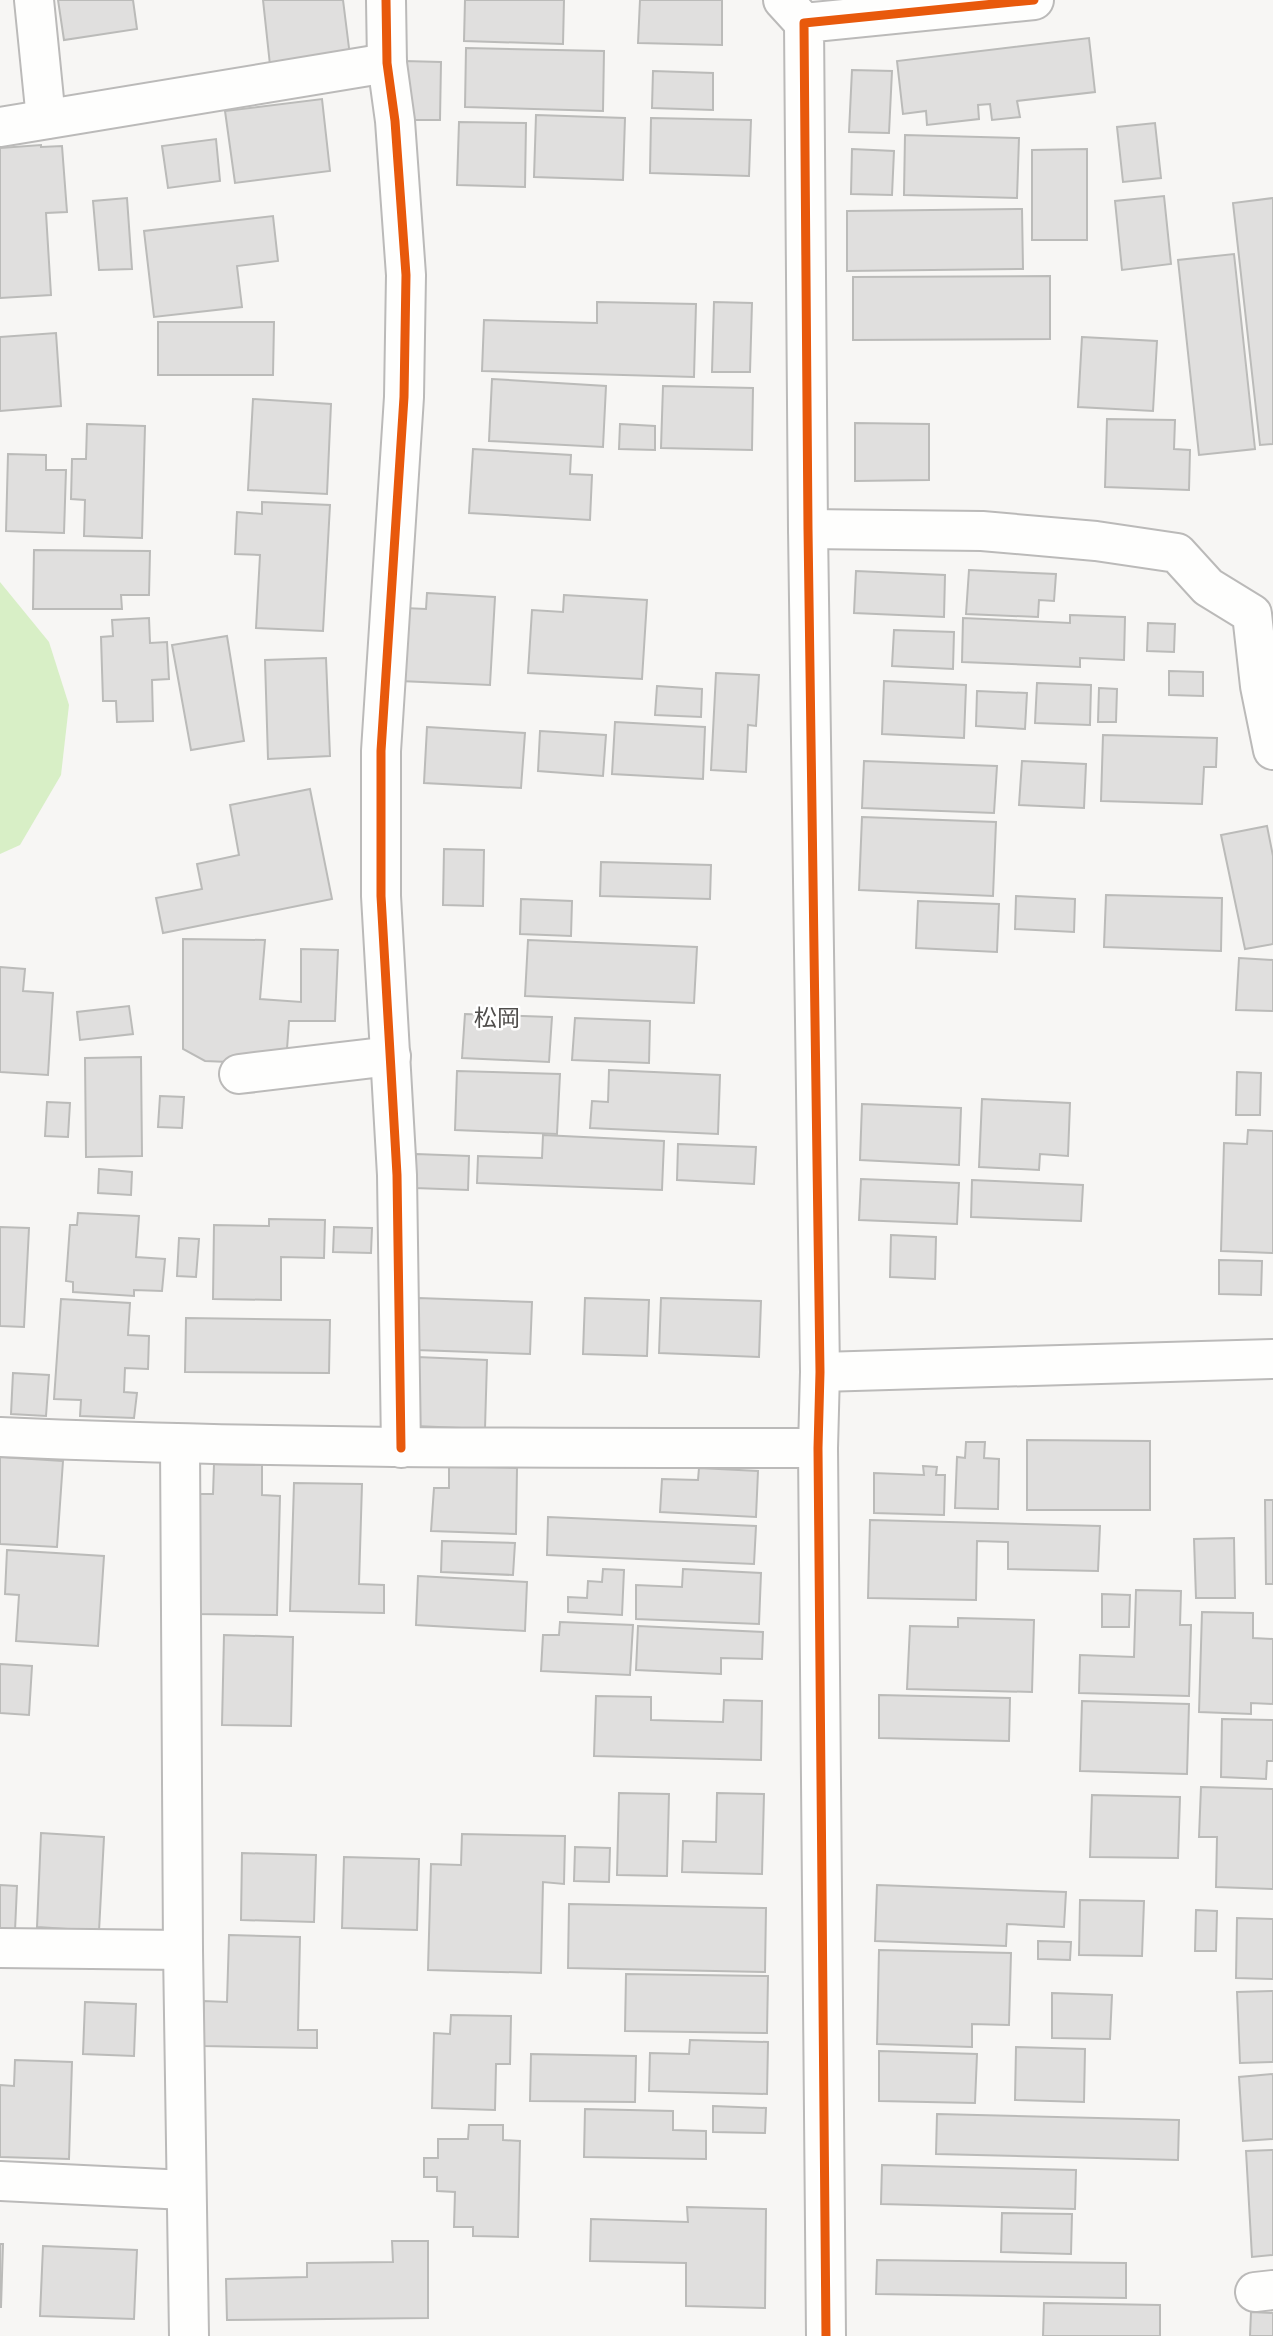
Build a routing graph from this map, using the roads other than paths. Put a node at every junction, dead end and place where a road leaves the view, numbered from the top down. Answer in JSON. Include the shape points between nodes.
{"nodes":[{"id":1,"x":34,"y":0,"type":"edge"},
{"id":2,"x":386,"y":0,"type":"edge"},
{"id":3,"x":1034,"y":0,"type":"edge"},
{"id":4,"x":794,"y":12,"type":"edge"},
{"id":5,"x":387,"y":63,"type":"junction"},
{"id":6,"x":46,"y":119,"type":"junction"},
{"id":7,"x":0,"y":127,"type":"edge"},
{"id":8,"x":808,"y":529,"type":"junction"},
{"id":9,"x":1273,"y":750,"type":"edge"},
{"id":10,"x":391,"y":1056,"type":"junction"},
{"id":11,"x":239,"y":1074,"type":"dead end"},
{"id":12,"x":1273,"y":1359,"type":"edge"},
{"id":13,"x":820,"y":1372,"type":"junction"},
{"id":14,"x":0,"y":1437,"type":"edge"},
{"id":15,"x":180,"y":1444,"type":"junction"},
{"id":16,"x":401,"y":1448,"type":"junction"},
{"id":17,"x":818,"y":1448,"type":"junction"},
{"id":18,"x":0,"y":1948,"type":"edge"},
{"id":19,"x":183,"y":1950,"type":"junction"},
{"id":20,"x":0,"y":2181,"type":"edge"},
{"id":21,"x":186,"y":2190,"type":"junction"},
{"id":22,"x":189,"y":2336,"type":"edge"},
{"id":23,"x":826,"y":2336,"type":"edge"}],
"edges":[{"from":1,"to":6,"type":"street"},
{"from":2,"to":5,"type":"street"},
{"from":3,"to":4,"type":"street"},
{"from":4,"to":8,"type":"street"},
{"from":5,"to":6,"type":"street"},
{"from":5,"to":10,"type":"street","via":[[406,275],[404,397],[381,751],[381,896]]},
{"from":6,"to":7,"type":"street"},
{"from":8,"to":9,"type":"street","via":[[982,531],[1177,552],[1208,587],[1252,614]]},
{"from":8,"to":13,"type":"street"},
{"from":10,"to":11,"type":"street"},
{"from":10,"to":16,"type":"street"},
{"from":12,"to":13,"type":"street"},
{"from":13,"to":17,"type":"street"},
{"from":14,"to":15,"type":"street"},
{"from":15,"to":16,"type":"street"},
{"from":15,"to":19,"type":"street"},
{"from":16,"to":17,"type":"street"},
{"from":17,"to":23,"type":"street"},
{"from":18,"to":19,"type":"street"},
{"from":19,"to":21,"type":"street"},
{"from":20,"to":21,"type":"street"},
{"from":21,"to":22,"type":"street"}]}
